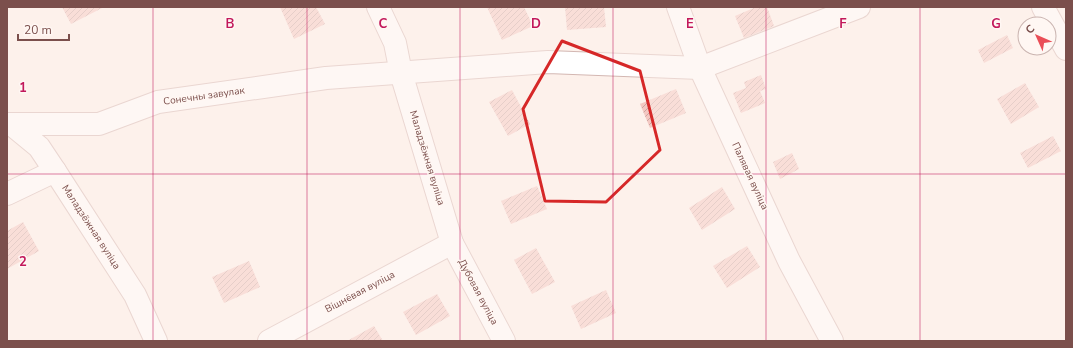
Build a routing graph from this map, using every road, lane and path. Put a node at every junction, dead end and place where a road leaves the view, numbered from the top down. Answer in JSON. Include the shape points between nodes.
{"nodes":[{"id":1,"x":378,"y":7,"type":"edge"},
{"id":2,"x":678,"y":7,"type":"edge"},
{"id":3,"x":858,"y":7,"type":"edge"},
{"id":4,"x":1043,"y":7,"type":"edge"},
{"id":5,"x":1066,"y":49,"type":"edge"},
{"id":6,"x":700,"y":68,"type":"junction"},
{"id":7,"x":401,"y":73,"type":"junction"},
{"id":8,"x":9,"y":124,"type":"edge"},
{"id":9,"x":55,"y":171,"type":"junction"},
{"id":10,"x":7,"y":194,"type":"edge"},
{"id":11,"x":452,"y":243,"type":"junction"},
{"id":12,"x":156,"y":341,"type":"edge"},
{"id":13,"x":268,"y":341,"type":"edge"},
{"id":14,"x":504,"y":341,"type":"edge"},
{"id":15,"x":832,"y":341,"type":"edge"}],
"edges":[{"from":1,"to":7,"type":"street","name":"Маладзёжная вуліца","via":[[395,43]]},
{"from":2,"to":6,"type":"street","name":"Палявая вуліца"},
{"from":3,"to":6,"type":"street"},
{"from":4,"to":5,"type":"street"},
{"from":6,"to":7,"type":"street","name":"Сонечны завулак","via":[[548,62]]},
{"from":6,"to":15,"type":"street","name":"Палявая вуліца","via":[[789,261]]},
{"from":7,"to":8,"type":"street","name":"Сонечны завулак","via":[[326,78],[158,102],[99,124]]},
{"from":7,"to":11,"type":"street","name":"Маладзёжная вуліца"},
{"from":8,"to":9,"type":"street","name":"Маладзёжная вуліца","via":[[38,147]]},
{"from":9,"to":10,"type":"street"},
{"from":9,"to":12,"type":"street","name":"Маладзёжная вуліца","via":[[135,295]]},
{"from":11,"to":13,"type":"street","name":"Вішнёвая вуліца"},
{"from":11,"to":14,"type":"street","name":"Дубовая вуліца"}]}
